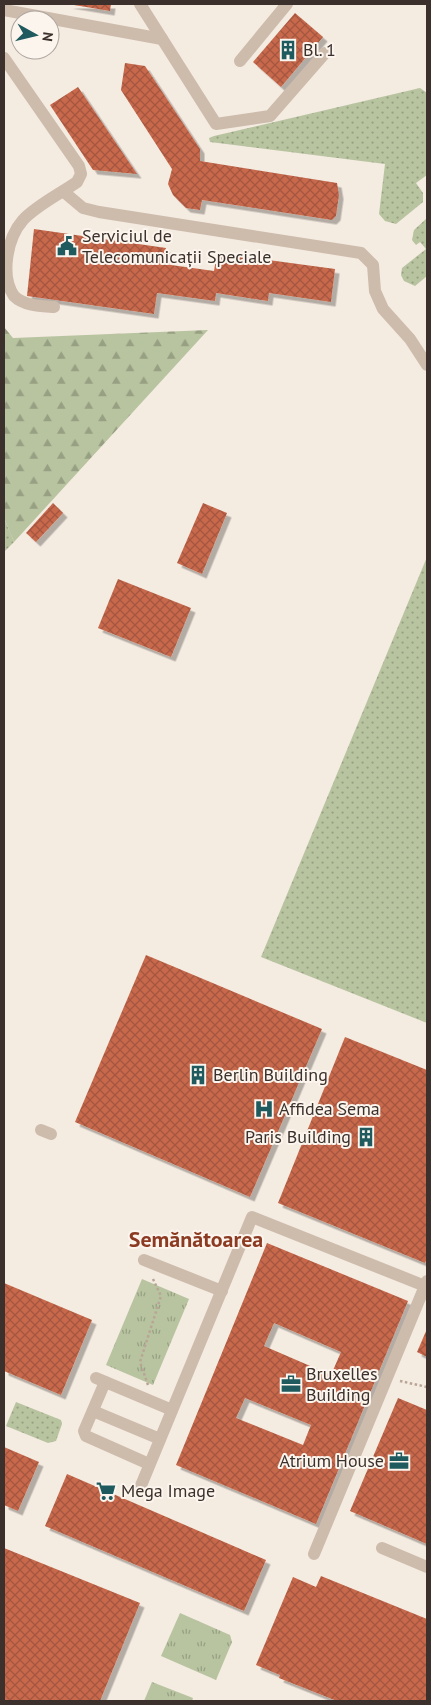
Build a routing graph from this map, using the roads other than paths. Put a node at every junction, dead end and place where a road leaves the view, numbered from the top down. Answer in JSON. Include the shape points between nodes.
{"nodes":[{"id":1,"x":140,"y":4,"type":"edge"},
{"id":2,"x":287,"y":4,"type":"edge"},
{"id":3,"x":4,"y":10,"type":"edge"},
{"id":4,"x":162,"y":39,"type":"junction"},
{"id":5,"x":325,"y":53,"type":"dead end"},
{"id":6,"x":4,"y":58,"type":"edge"},
{"id":7,"x":240,"y":60,"type":"dead end"},
{"id":8,"x":64,"y":192,"type":"junction"},
{"id":9,"x":54,"y":308,"type":"dead end"},
{"id":10,"x":427,"y":365,"type":"edge"},
{"id":11,"x":144,"y":1260,"type":"road end"},
{"id":12,"x":426,"y":1283,"type":"edge"},
{"id":13,"x":222,"y":1291,"type":"junction"},
{"id":14,"x":172,"y":1410,"type":"junction"},
{"id":15,"x":93,"y":1411,"type":"junction"},
{"id":16,"x":160,"y":1439,"type":"junction"},
{"id":17,"x":150,"y":1464,"type":"junction"},
{"id":18,"x":140,"y":1488,"type":"dead end"},
{"id":19,"x":382,"y":1548,"type":"dead end"},
{"id":20,"x":314,"y":1554,"type":"dead end"},
{"id":21,"x":427,"y":1567,"type":"edge"}],
"edges":[{"from":1,"to":4,"type":"street"},
{"from":2,"to":7,"type":"street"},
{"from":3,"to":4,"type":"street"},
{"from":4,"to":5,"type":"street","via":[[216,124],[270,116]]},
{"from":6,"to":8,"type":"street","via":[[79,166],[81,174],[77,182]]},
{"from":8,"to":9,"type":"street","via":[[24,218],[10,242],[6,259],[7,284],[14,296],[25,303]]},
{"from":8,"to":10,"type":"street","via":[[83,208],[99,212],[361,253],[373,265],[375,291],[383,309],[410,339]]},
{"from":11,"to":13,"type":"street"},
{"from":12,"to":13,"type":"street","via":[[252,1217]]},
{"from":12,"to":20,"type":"street"},
{"from":13,"to":14,"type":"street"},
{"from":14,"to":15,"type":"street","via":[[100,1380]]},
{"from":14,"to":16,"type":"street"},
{"from":15,"to":16,"type":"street"},
{"from":15,"to":17,"type":"street","via":[[84,1431],[89,1439]]},
{"from":16,"to":17,"type":"street"},
{"from":17,"to":18,"type":"street"},
{"from":19,"to":21,"type":"street"}]}
